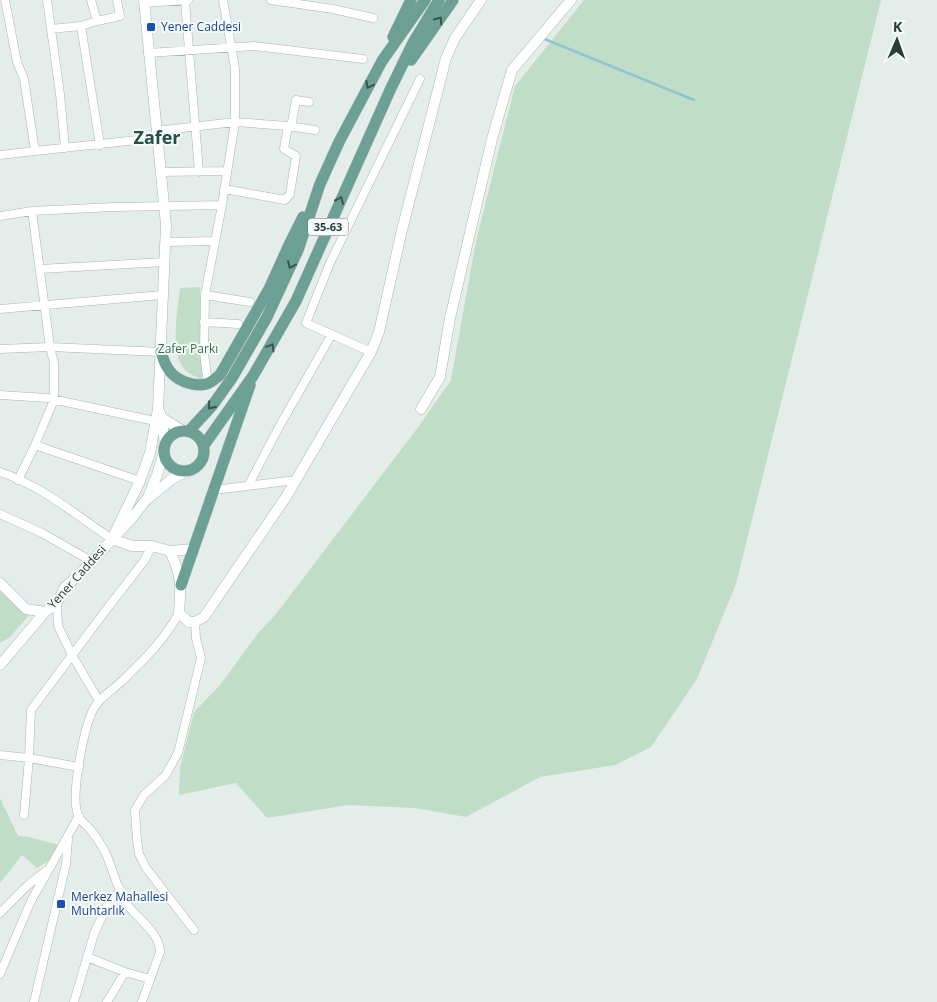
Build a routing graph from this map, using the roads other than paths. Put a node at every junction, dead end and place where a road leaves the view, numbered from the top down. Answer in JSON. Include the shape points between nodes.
{"nodes":[{"id":1,"x":5,"y":0,"type":"edge"},
{"id":2,"x":47,"y":0,"type":"edge"},
{"id":3,"x":92,"y":0,"type":"edge"},
{"id":4,"x":117,"y":0,"type":"edge"},
{"id":5,"x":185,"y":0,"type":"edge"},
{"id":6,"x":190,"y":0,"type":"edge"},
{"id":7,"x":223,"y":0,"type":"edge"},
{"id":8,"x":271,"y":0,"type":"edge"},
{"id":9,"x":411,"y":0,"type":"edge"},
{"id":10,"x":425,"y":0,"type":"edge"},
{"id":11,"x":453,"y":0,"type":"edge"},
{"id":12,"x":481,"y":0,"type":"edge"},
{"id":13,"x":572,"y":0,"type":"edge"},
{"id":14,"x":439,"y":1,"type":"edge"},
{"id":15,"x":144,"y":2,"type":"edge"},
{"id":16,"x":373,"y":18,"type":"dead end"},
{"id":17,"x":97,"y":21,"type":"junction"},
{"id":18,"x":81,"y":26,"type":"junction"},
{"id":19,"x":51,"y":29,"type":"junction"},
{"id":20,"x":231,"y":47,"type":"junction"},
{"id":21,"x":190,"y":51,"type":"junction"},
{"id":22,"x":148,"y":53,"type":"junction"},
{"id":23,"x":363,"y":59,"type":"dead end"},
{"id":24,"x":382,"y":61,"type":"junction"},
{"id":25,"x":420,"y":79,"type":"dead end"},
{"id":26,"x":391,"y":88,"type":"junction"},
{"id":27,"x":309,"y":102,"type":"dead end"},
{"id":28,"x":235,"y":122,"type":"junction"},
{"id":29,"x":290,"y":126,"type":"junction"},
{"id":30,"x":196,"y":127,"type":"junction"},
{"id":31,"x":315,"y":130,"type":"dead end"},
{"id":32,"x":156,"y":134,"type":"junction"},
{"id":33,"x":100,"y":145,"type":"junction"},
{"id":34,"x":65,"y":148,"type":"junction"},
{"id":35,"x":34,"y":151,"type":"junction"},
{"id":36,"x":0,"y":155,"type":"edge"},
{"id":37,"x":227,"y":171,"type":"junction"},
{"id":38,"x":161,"y":172,"type":"junction"},
{"id":39,"x":199,"y":172,"type":"junction"},
{"id":40,"x":320,"y":184,"type":"junction"},
{"id":41,"x":224,"y":190,"type":"junction"},
{"id":42,"x":222,"y":205,"type":"junction"},
{"id":43,"x":163,"y":207,"type":"junction"},
{"id":44,"x":32,"y":211,"type":"junction"},
{"id":45,"x":0,"y":216,"type":"edge"},
{"id":46,"x":215,"y":241,"type":"junction"},
{"id":47,"x":166,"y":242,"type":"junction"},
{"id":48,"x":165,"y":262,"type":"junction"},
{"id":49,"x":40,"y":270,"type":"junction"},
{"id":50,"x":162,"y":295,"type":"junction"},
{"id":51,"x":205,"y":295,"type":"junction"},
{"id":52,"x":250,"y":302,"type":"dead end"},
{"id":53,"x":45,"y":305,"type":"junction"},
{"id":54,"x":0,"y":309,"type":"edge"},
{"id":55,"x":204,"y":322,"type":"junction"},
{"id":56,"x":238,"y":324,"type":"dead end"},
{"id":57,"x":332,"y":334,"type":"junction"},
{"id":58,"x":50,"y":347,"type":"junction"},
{"id":59,"x":0,"y":349,"type":"edge"},
{"id":60,"x":161,"y":352,"type":"junction"},
{"id":61,"x":371,"y":352,"type":"junction"},
{"id":62,"x":253,"y":376,"type":"junction"},
{"id":63,"x":208,"y":384,"type":"junction"},
{"id":64,"x":0,"y":395,"type":"edge"},
{"id":65,"x":54,"y":400,"type":"junction"},
{"id":66,"x":421,"y":409,"type":"dead end"},
{"id":67,"x":158,"y":416,"type":"junction"},
{"id":68,"x":186,"y":431,"type":"junction"},
{"id":69,"x":35,"y":445,"type":"junction"},
{"id":70,"x":204,"y":445,"type":"junction"},
{"id":71,"x":164,"y":449,"type":"junction"},
{"id":72,"x":0,"y":472,"type":"edge"},
{"id":73,"x":185,"y":472,"type":"junction"},
{"id":74,"x":18,"y":480,"type":"junction"},
{"id":75,"x":296,"y":480,"type":"junction"},
{"id":76,"x":140,"y":481,"type":"junction"},
{"id":77,"x":248,"y":486,"type":"junction"},
{"id":78,"x":214,"y":490,"type":"junction"},
{"id":79,"x":146,"y":500,"type":"junction"},
{"id":80,"x":0,"y":514,"type":"edge"},
{"id":81,"x":112,"y":539,"type":"junction"},
{"id":82,"x":152,"y":546,"type":"junction"},
{"id":83,"x":194,"y":549,"type":"junction"},
{"id":84,"x":170,"y":551,"type":"junction"},
{"id":85,"x":91,"y":561,"type":"junction"},
{"id":86,"x":0,"y":583,"type":"edge"},
{"id":87,"x":181,"y":585,"type":"junction"},
{"id":88,"x":57,"y":603,"type":"junction"},
{"id":89,"x":45,"y":612,"type":"junction"},
{"id":90,"x":179,"y":613,"type":"junction"},
{"id":91,"x":195,"y":622,"type":"junction"},
{"id":92,"x":72,"y":655,"type":"junction"},
{"id":93,"x":0,"y":665,"type":"edge"},
{"id":94,"x":99,"y":701,"type":"junction"},
{"id":95,"x":0,"y":755,"type":"edge"},
{"id":96,"x":29,"y":758,"type":"junction"},
{"id":97,"x":79,"y":767,"type":"junction"},
{"id":98,"x":24,"y":815,"type":"dead end"},
{"id":99,"x":79,"y":816,"type":"junction"},
{"id":100,"x":68,"y":837,"type":"junction"},
{"id":101,"x":49,"y":869,"type":"junction"},
{"id":102,"x":121,"y":890,"type":"junction"},
{"id":103,"x":0,"y":913,"type":"edge"},
{"id":104,"x":194,"y":930,"type":"dead end"},
{"id":105,"x":87,"y":957,"type":"junction"},
{"id":106,"x":125,"y":972,"type":"junction"},
{"id":107,"x":0,"y":974,"type":"edge"},
{"id":108,"x":150,"y":979,"type":"junction"},
{"id":109,"x":34,"y":1002,"type":"edge"},
{"id":110,"x":74,"y":1002,"type":"edge"},
{"id":111,"x":107,"y":1002,"type":"edge"},
{"id":112,"x":142,"y":1002,"type":"edge"}],
"edges":[{"from":1,"to":35,"type":"street","via":[[24,79]]},
{"from":2,"to":19,"type":"street"},
{"from":3,"to":17,"type":"street"},
{"from":4,"to":17,"type":"street","via":[[120,16]]},
{"from":5,"to":6,"type":"street"},
{"from":5,"to":15,"type":"street"},
{"from":5,"to":21,"type":"street"},
{"from":7,"to":20,"type":"street"},
{"from":8,"to":16,"type":"street"},
{"from":9,"to":24,"type":"main road"},
{"from":10,"to":24,"type":"main road","number":"35-63"},
{"from":26,"to":11,"type":"main road","one_way":true},
{"from":12,"to":61,"type":"street","via":[[455,38],[446,58],[379,332]]},
{"from":13,"to":66,"type":"street","via":[[512,70],[492,139],[450,318],[440,377]]},
{"from":14,"to":26,"type":"main road","number":"35-63","via":[[414,41]]},
{"from":15,"to":22,"type":"street","name":"Yener Caddesi"},
{"from":17,"to":18,"type":"street"},
{"from":18,"to":19,"type":"street"},
{"from":18,"to":33,"type":"street"},
{"from":19,"to":34,"type":"street"},
{"from":20,"to":21,"type":"street"},
{"from":20,"to":23,"type":"street","via":[[283,48]]},
{"from":20,"to":28,"type":"street","via":[[235,68]]},
{"from":21,"to":22,"type":"street"},
{"from":21,"to":30,"type":"street"},
{"from":22,"to":32,"type":"street","name":"Yener Caddesi"},
{"from":24,"to":40,"type":"main road","number":"35-63","one_way":true},
{"from":25,"to":57,"type":"street","via":[[330,263],[306,323]]},
{"from":62,"to":26,"type":"main road","number":"35-63","one_way":true,"via":[[296,301]]},
{"from":27,"to":29,"type":"street","via":[[296,100]]},
{"from":28,"to":29,"type":"street"},
{"from":28,"to":30,"type":"street"},
{"from":28,"to":37,"type":"street"},
{"from":29,"to":31,"type":"street"},
{"from":29,"to":41,"type":"street","via":[[284,149],[296,156],[290,194],[285,200]]},
{"from":30,"to":32,"type":"street"},
{"from":30,"to":39,"type":"street"},
{"from":32,"to":33,"type":"street"},
{"from":32,"to":38,"type":"street","name":"Yener Caddesi"},
{"from":33,"to":34,"type":"street"},
{"from":34,"to":35,"type":"street"},
{"from":35,"to":36,"type":"street"},
{"from":37,"to":39,"type":"street"},
{"from":37,"to":41,"type":"street"},
{"from":38,"to":39,"type":"street"},
{"from":38,"to":43,"type":"street","name":"Yener Caddesi"},
{"from":40,"to":63,"type":"main road","via":[[270,289],[220,375]]},
{"from":40,"to":68,"type":"main road","number":"35-63","one_way":true,"via":[[298,250],[267,317],[232,378],[212,406]]},
{"from":41,"to":42,"type":"street"},
{"from":42,"to":43,"type":"street"},
{"from":42,"to":46,"type":"street"},
{"from":43,"to":44,"type":"street"},
{"from":43,"to":47,"type":"street","name":"Yener Caddesi"},
{"from":44,"to":45,"type":"street"},
{"from":44,"to":49,"type":"street"},
{"from":46,"to":47,"type":"street"},
{"from":46,"to":51,"type":"street"},
{"from":47,"to":48,"type":"street","name":"Yener Caddesi"},
{"from":48,"to":49,"type":"street"},
{"from":48,"to":50,"type":"street","name":"Yener Caddesi"},
{"from":49,"to":53,"type":"street"},
{"from":50,"to":53,"type":"street"},
{"from":50,"to":60,"type":"street","name":"Yener Caddesi"},
{"from":51,"to":52,"type":"street"},
{"from":51,"to":55,"type":"street"},
{"from":53,"to":54,"type":"street"},
{"from":53,"to":58,"type":"street"},
{"from":55,"to":56,"type":"street"},
{"from":55,"to":63,"type":"street"},
{"from":57,"to":61,"type":"street"},
{"from":57,"to":77,"type":"street"},
{"from":58,"to":59,"type":"street"},
{"from":58,"to":60,"type":"street"},
{"from":58,"to":65,"type":"street","via":[[54,363]]},
{"from":60,"to":63,"type":"main road","via":[[172,374],[194,384]]},
{"from":60,"to":67,"type":"street","name":"Yener Caddesi"},
{"from":61,"to":75,"type":"street"},
{"from":62,"to":70,"type":"main road","number":"35-63"},
{"from":62,"to":78,"type":"main road"},
{"from":64,"to":65,"type":"street"},
{"from":65,"to":67,"type":"street"},
{"from":65,"to":69,"type":"street"},
{"from":67,"to":68,"type":"street"},
{"from":67,"to":71,"type":"street","name":"Yener Caddesi"},
{"from":67,"to":76,"type":"street"},
{"from":68,"to":70,"type":"main road","via":[[198,436]]},
{"from":68,"to":71,"type":"main road","via":[[169,437]]},
{"from":69,"to":74,"type":"street"},
{"from":69,"to":76,"type":"street"},
{"from":70,"to":73,"type":"main road","via":[[200,465]]},
{"from":71,"to":73,"type":"main road","via":[[170,466]]},
{"from":71,"to":79,"type":"street","name":"Yener Caddesi"},
{"from":72,"to":74,"type":"street"},
{"from":73,"to":79,"type":"street","name":"Yener Caddesi"},
{"from":74,"to":81,"type":"street"},
{"from":75,"to":77,"type":"street"},
{"from":75,"to":91,"type":"street","via":[[204,617]]},
{"from":76,"to":81,"type":"street"},
{"from":77,"to":78,"type":"street"},
{"from":78,"to":83,"type":"main road"},
{"from":79,"to":81,"type":"street","name":"Yener Caddesi"},
{"from":80,"to":85,"type":"street"},
{"from":81,"to":82,"type":"street","via":[[132,546]]},
{"from":81,"to":85,"type":"street","name":"Yener Caddesi"},
{"from":82,"to":84,"type":"street"},
{"from":82,"to":92,"type":"street"},
{"from":83,"to":84,"type":"street"},
{"from":83,"to":87,"type":"main road"},
{"from":84,"to":87,"type":"street"},
{"from":85,"to":88,"type":"street","name":"Yener Caddesi","via":[[65,587]]},
{"from":86,"to":89,"type":"street","name":"Yener Caddesi","via":[[26,608]]},
{"from":87,"to":90,"type":"street"},
{"from":88,"to":89,"type":"street","name":"Yener Caddesi"},
{"from":88,"to":92,"type":"street","via":[[58,626]]},
{"from":89,"to":93,"type":"street"},
{"from":90,"to":91,"type":"street","via":[[189,622]]},
{"from":90,"to":94,"type":"street","via":[[156,647]]},
{"from":91,"to":104,"type":"street","via":[[200,658],[178,753],[165,776],[144,795],[135,810],[137,840],[146,868]]},
{"from":92,"to":94,"type":"street"},
{"from":92,"to":96,"type":"street","via":[[31,710]]},
{"from":94,"to":97,"type":"street","via":[[92,710],[84,734]]},
{"from":95,"to":96,"type":"street"},
{"from":96,"to":97,"type":"street"},
{"from":96,"to":98,"type":"street"},
{"from":97,"to":99,"type":"street","via":[[76,803]]},
{"from":99,"to":100,"type":"street"},
{"from":99,"to":102,"type":"street","via":[[100,842]]},
{"from":100,"to":101,"type":"street"},
{"from":100,"to":109,"type":"street","via":[[66,864]]},
{"from":101,"to":103,"type":"street"},
{"from":101,"to":107,"type":"street"},
{"from":102,"to":105,"type":"street","via":[[109,901]]},
{"from":102,"to":108,"type":"street","via":[[126,902],[160,946]]},
{"from":105,"to":106,"type":"street"},
{"from":105,"to":110,"type":"street"},
{"from":106,"to":108,"type":"street"},
{"from":106,"to":111,"type":"street"},
{"from":108,"to":112,"type":"street"}]}
